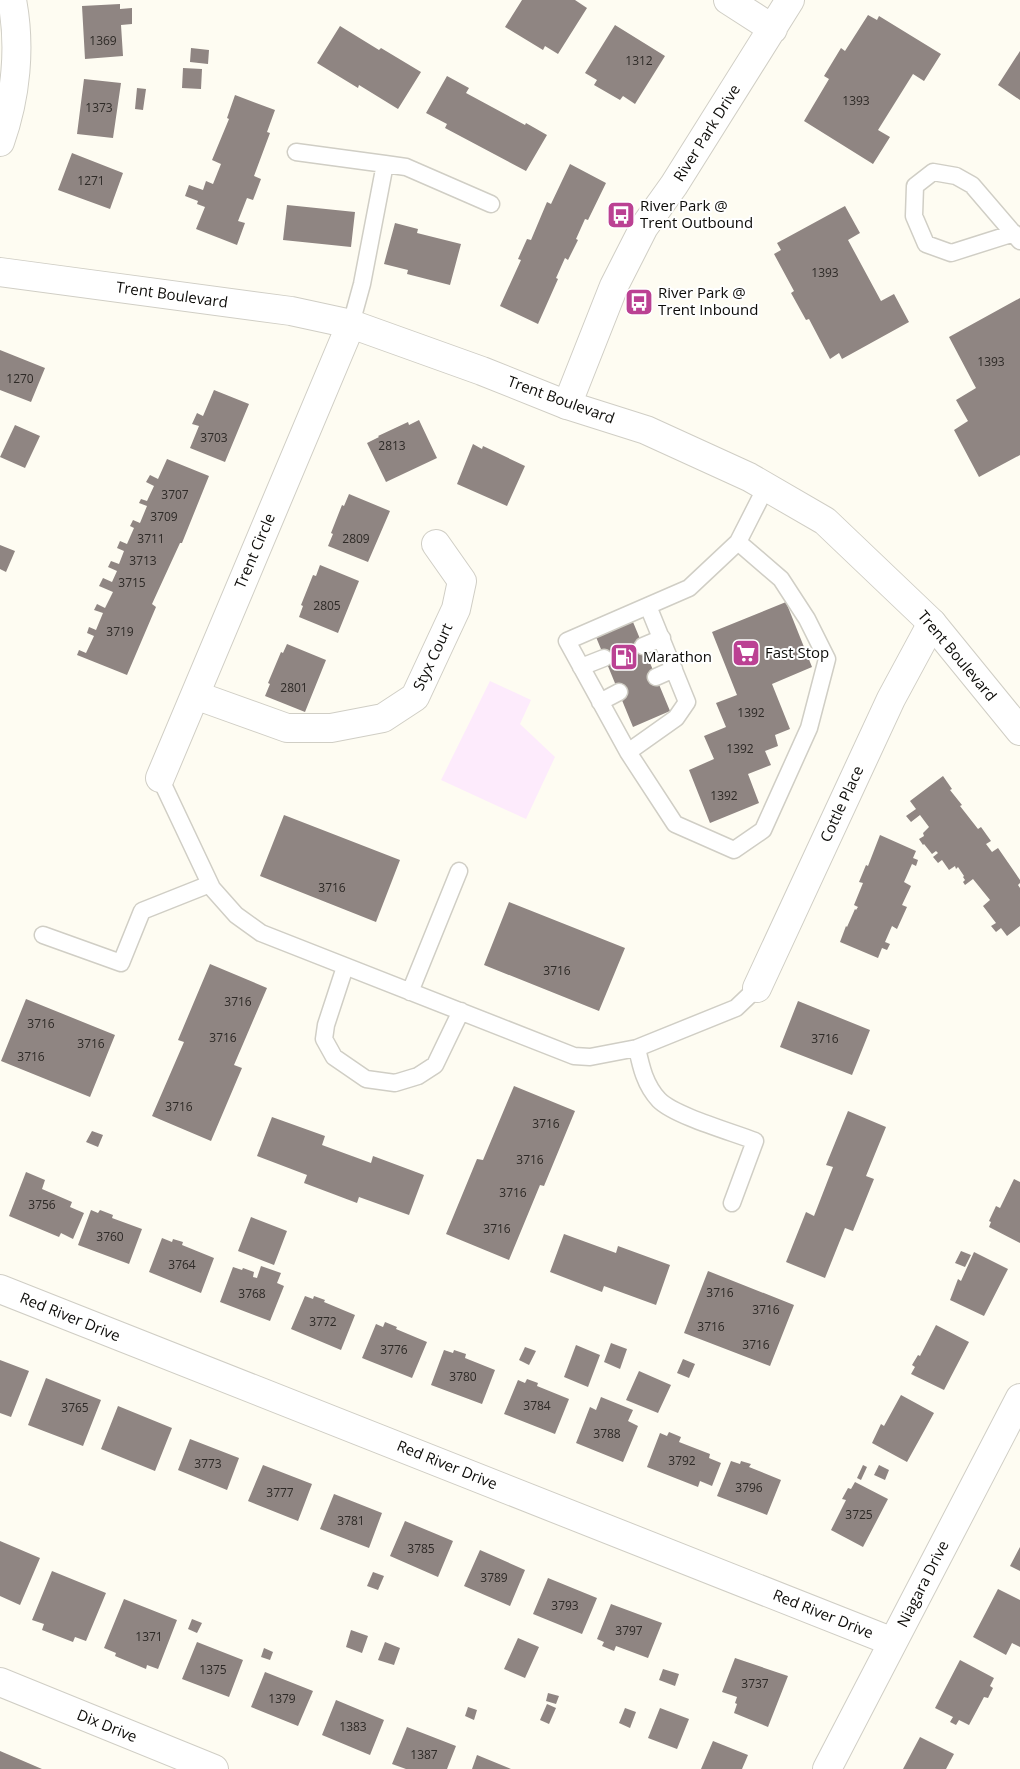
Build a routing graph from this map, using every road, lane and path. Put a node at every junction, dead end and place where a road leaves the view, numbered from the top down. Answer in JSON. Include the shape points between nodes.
{"nodes":[{"id":1,"x":12,"y":0,"type":"edge"},
{"id":2,"x":728,"y":0,"type":"edge"},
{"id":3,"x":790,"y":0,"type":"edge"},
{"id":4,"x":773,"y":29,"type":"junction"},
{"id":5,"x":0,"y":142,"type":"edge"},
{"id":6,"x":296,"y":152,"type":"dead end"},
{"id":7,"x":385,"y":164,"type":"junction"},
{"id":8,"x":491,"y":204,"type":"dead end"},
{"id":9,"x":1017,"y":237,"type":"edge"},
{"id":10,"x":0,"y":272,"type":"edge"},
{"id":11,"x":351,"y":324,"type":"junction"},
{"id":12,"x":568,"y":405,"type":"junction"},
{"id":13,"x":766,"y":487,"type":"junction"},
{"id":14,"x":738,"y":542,"type":"junction"},
{"id":15,"x":436,"y":544,"type":"dead end"},
{"id":16,"x":648,"y":606,"type":"junction"},
{"id":17,"x":932,"y":622,"type":"junction"},
{"id":18,"x":662,"y":638,"type":"junction"},
{"id":19,"x":643,"y":646,"type":"dead end"},
{"id":20,"x":604,"y":658,"type":"dead end"},
{"id":21,"x":581,"y":667,"type":"junction"},
{"id":22,"x":674,"y":669,"type":"junction"},
{"id":23,"x":656,"y":677,"type":"dead end"},
{"id":24,"x":619,"y":692,"type":"dead end"},
{"id":25,"x":195,"y":695,"type":"junction"},
{"id":26,"x":600,"y":702,"type":"junction"},
{"id":27,"x":1020,"y":731,"type":"edge"},
{"id":28,"x":628,"y":752,"type":"junction"},
{"id":29,"x":160,"y":778,"type":"joint"},
{"id":30,"x":459,"y":871,"type":"dead end"},
{"id":31,"x":210,"y":884,"type":"junction"},
{"id":32,"x":43,"y":935,"type":"dead end"},
{"id":33,"x":345,"y":967,"type":"junction"},
{"id":34,"x":757,"y":988,"type":"joint"},
{"id":35,"x":410,"y":992,"type":"junction"},
{"id":36,"x":461,"y":1011,"type":"junction"},
{"id":37,"x":637,"y":1048,"type":"junction"},
{"id":38,"x":732,"y":1202,"type":"dead end"},
{"id":39,"x":0,"y":1289,"type":"edge"},
{"id":40,"x":1020,"y":1398,"type":"edge"},
{"id":41,"x":893,"y":1642,"type":"junction"},
{"id":42,"x":0,"y":1682,"type":"edge"},
{"id":43,"x":214,"y":1769,"type":"edge"},
{"id":44,"x":827,"y":1769,"type":"edge"}],
"edges":[{"from":1,"to":5,"type":"street","via":[[18,64]]},
{"from":2,"to":4,"type":"street"},
{"from":3,"to":4,"type":"street","name":"River Park Drive"},
{"from":4,"to":12,"type":"street","name":"River Park Drive","via":[[674,185],[644,226],[614,286]]},
{"from":6,"to":7,"type":"lane"},
{"from":7,"to":8,"type":"lane","via":[[406,167]]},
{"from":7,"to":11,"type":"lane"},
{"from":9,"to":9,"type":"lane","via":[[972,185],[956,176],[933,172],[915,186],[914,216],[926,244],[951,253]]},
{"from":10,"to":11,"type":"street","name":"Trent Boulevard","via":[[291,311]]},
{"from":11,"to":12,"type":"street","name":"Trent Boulevard"},
{"from":11,"to":25,"type":"street","name":"Trent Circle"},
{"from":12,"to":13,"type":"street","name":"Trent Boulevard","via":[[646,430]]},
{"from":13,"to":14,"type":"lane"},
{"from":13,"to":17,"type":"street","name":"Trent Boulevard","via":[[825,521]]},
{"from":14,"to":16,"type":"lane","via":[[689,588]]},
{"from":14,"to":28,"type":"lane","via":[[781,579],[807,619],[827,659],[809,728],[763,830],[734,850],[676,824]]},
{"from":15,"to":25,"type":"street","name":"Styx Court","via":[[462,581],[456,609],[415,697],[382,718],[330,728],[287,728]]},
{"from":16,"to":18,"type":"lane"},
{"from":16,"to":21,"type":"lane","via":[[567,641]]},
{"from":17,"to":27,"type":"street","name":"Trent Boulevard"},
{"from":17,"to":34,"type":"street","name":"Cottle Place","via":[[891,699]]},
{"from":18,"to":19,"type":"lane"},
{"from":18,"to":22,"type":"lane"},
{"from":20,"to":21,"type":"lane"},
{"from":21,"to":26,"type":"lane"},
{"from":22,"to":23,"type":"lane"},
{"from":22,"to":28,"type":"lane","via":[[687,702],[676,718]]},
{"from":24,"to":26,"type":"lane"},
{"from":25,"to":29,"type":"street","name":"Trent Circle"},
{"from":26,"to":28,"type":"lane"},
{"from":29,"to":31,"type":"lane"},
{"from":30,"to":35,"type":"lane"},
{"from":31,"to":32,"type":"lane","via":[[142,911],[121,963]]},
{"from":31,"to":33,"type":"lane","via":[[236,915],[261,933]]},
{"from":33,"to":35,"type":"lane"},
{"from":33,"to":36,"type":"lane","via":[[324,1039],[334,1057],[366,1079],[395,1083],[418,1076],[434,1065]]},
{"from":34,"to":37,"type":"lane","via":[[736,1008]]},
{"from":35,"to":36,"type":"lane"},
{"from":36,"to":37,"type":"lane","via":[[574,1056],[590,1057]]},
{"from":37,"to":38,"type":"lane","via":[[644,1076],[661,1102],[685,1115],[755,1141]]},
{"from":39,"to":41,"type":"street","name":"Red River Drive"},
{"from":40,"to":41,"type":"street","name":"Niagara Drive"},
{"from":41,"to":44,"type":"street","name":"Niagara Drive"},
{"from":42,"to":43,"type":"street","name":"Dix Drive"}]}
